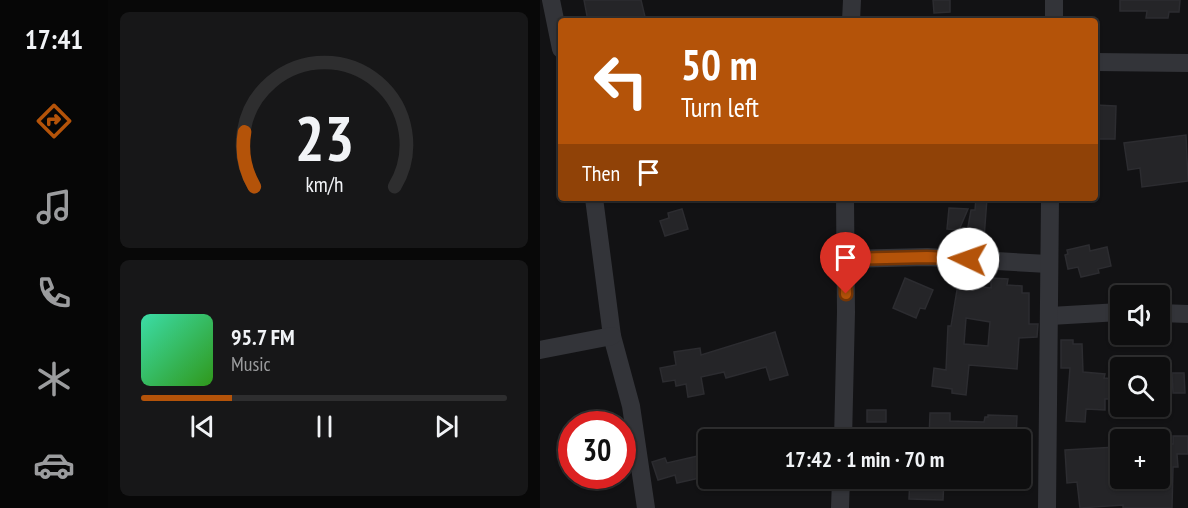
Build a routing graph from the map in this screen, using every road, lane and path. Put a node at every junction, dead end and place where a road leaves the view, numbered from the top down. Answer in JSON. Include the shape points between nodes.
{"nodes":[{"id":1,"x":551,"y":0,"type":"edge"},
{"id":2,"x":852,"y":0,"type":"edge"},
{"id":3,"x":1054,"y":0,"type":"edge"},
{"id":4,"x":851,"y":18,"type":"edge"},
{"id":5,"x":1054,"y":18,"type":"edge"},
{"id":6,"x":558,"y":34,"type":"edge"},
{"id":7,"x":1098,"y":62,"type":"edge"},
{"id":8,"x":1188,"y":63,"type":"edge"},
{"id":9,"x":594,"y":201,"type":"edge"},
{"id":10,"x":845,"y":201,"type":"edge"},
{"id":11,"x":1050,"y":201,"type":"edge"},
{"id":12,"x":845,"y":259,"type":"junction"},
{"id":13,"x":1048,"y":264,"type":"junction"},
{"id":14,"x":1110,"y":313,"type":"edge"},
{"id":15,"x":1170,"y":313,"type":"edge"},
{"id":16,"x":1188,"y":314,"type":"edge"},
{"id":17,"x":1050,"y":316,"type":"junction"},
{"id":18,"x":612,"y":336,"type":"junction"},
{"id":19,"x":540,"y":350,"type":"edge"},
{"id":20,"x":843,"y":429,"type":"edge"},
{"id":21,"x":841,"y":489,"type":"edge"},
{"id":22,"x":646,"y":508,"type":"edge"},
{"id":23,"x":840,"y":508,"type":"edge"},
{"id":24,"x":1047,"y":508,"type":"edge"}],
"edges":[{"from":1,"to":6,"type":"street"},
{"from":2,"to":4,"type":"street"},
{"from":3,"to":5,"type":"street"},
{"from":7,"to":8,"type":"street"},
{"from":9,"to":18,"type":"street"},
{"from":10,"to":12,"type":"street"},
{"from":11,"to":13,"type":"street"},
{"from":12,"to":13,"type":"street","via":[[927,257]]},
{"from":12,"to":20,"type":"street"},
{"from":13,"to":17,"type":"street"},
{"from":14,"to":17,"type":"street"},
{"from":15,"to":16,"type":"street"},
{"from":17,"to":24,"type":"street"},
{"from":18,"to":19,"type":"street"},
{"from":18,"to":22,"type":"street","via":[[631,406]]},
{"from":21,"to":23,"type":"street"}]}
